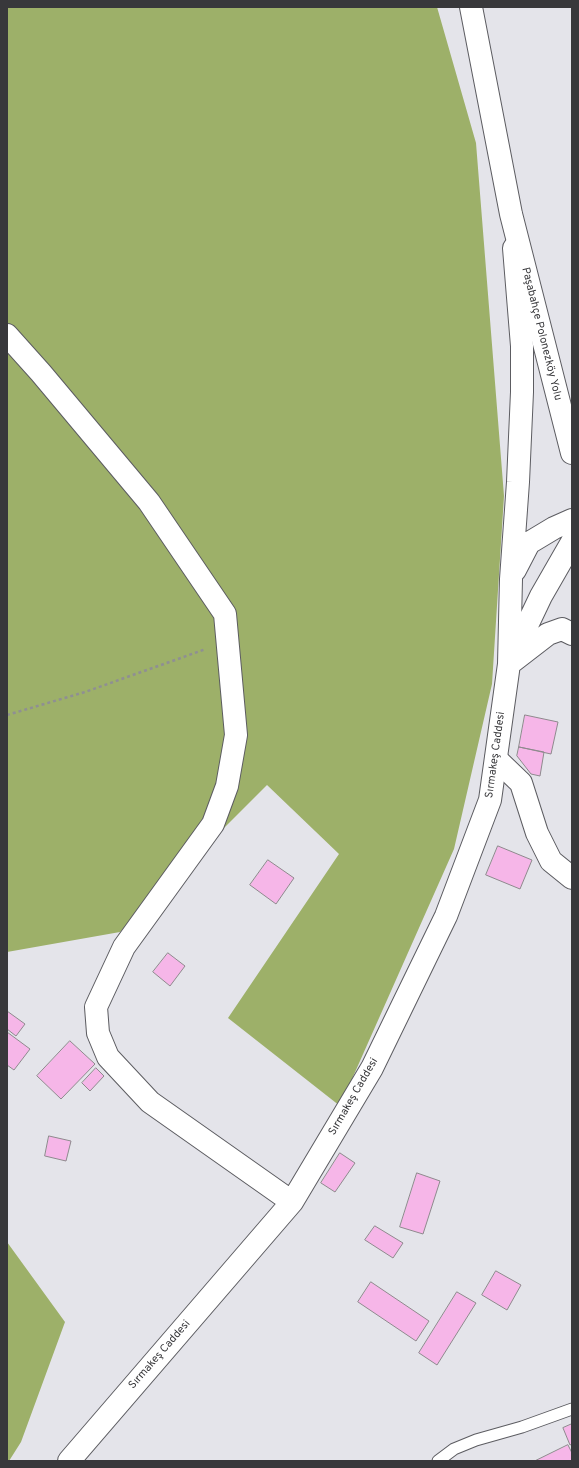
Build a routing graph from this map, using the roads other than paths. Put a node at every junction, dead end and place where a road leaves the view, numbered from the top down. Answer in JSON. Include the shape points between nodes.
{"nodes":[{"id":1,"x":471,"y":7,"type":"edge"},
{"id":2,"x":511,"y":214,"type":"junction"},
{"id":3,"x":7,"y":336,"type":"edge"},
{"id":4,"x":572,"y":453,"type":"edge"},
{"id":5,"x":572,"y":520,"type":"edge"},
{"id":6,"x":572,"y":542,"type":"edge"},
{"id":7,"x":511,"y":579,"type":"junction"},
{"id":8,"x":572,"y":634,"type":"edge"},
{"id":9,"x":509,"y":664,"type":"junction"},
{"id":10,"x":496,"y":759,"type":"junction"},
{"id":11,"x":572,"y":878,"type":"edge"},
{"id":12,"x":292,"y":1202,"type":"junction"},
{"id":13,"x":572,"y":1409,"type":"edge"},
{"id":14,"x":69,"y":1461,"type":"edge"},
{"id":15,"x":438,"y":1461,"type":"edge"}],
"edges":[{"from":1,"to":2,"type":"main road"},
{"from":2,"to":4,"type":"main road","name":"Paşabahçe Polonezköy Yolu"},
{"from":2,"to":7,"type":"main road","via":[[522,346],[518,482]]},
{"from":3,"to":12,"type":"main road","via":[[150,502],[225,614],[236,735],[227,786],[213,824],[124,947],[96,1007],[98,1033],[108,1057],[150,1102]]},
{"from":5,"to":7,"type":"main road","via":[[529,543]]},
{"from":6,"to":9,"type":"main road","via":[[541,596]]},
{"from":7,"to":9,"type":"main road"},
{"from":8,"to":9,"type":"main road","via":[[562,629],[548,634]]},
{"from":9,"to":10,"type":"main road","name":"Sırmakeş Caddesi"},
{"from":10,"to":11,"type":"main road","via":[[521,783],[536,833],[551,861]]},
{"from":10,"to":12,"type":"main road","name":"Sırmakeş Caddesi","via":[[490,800],[446,916],[372,1068]]},
{"from":12,"to":14,"type":"main road","name":"Sırmakeş Caddesi"},
{"from":13,"to":15,"type":"lane","via":[[476,1440],[454,1449]]}]}
